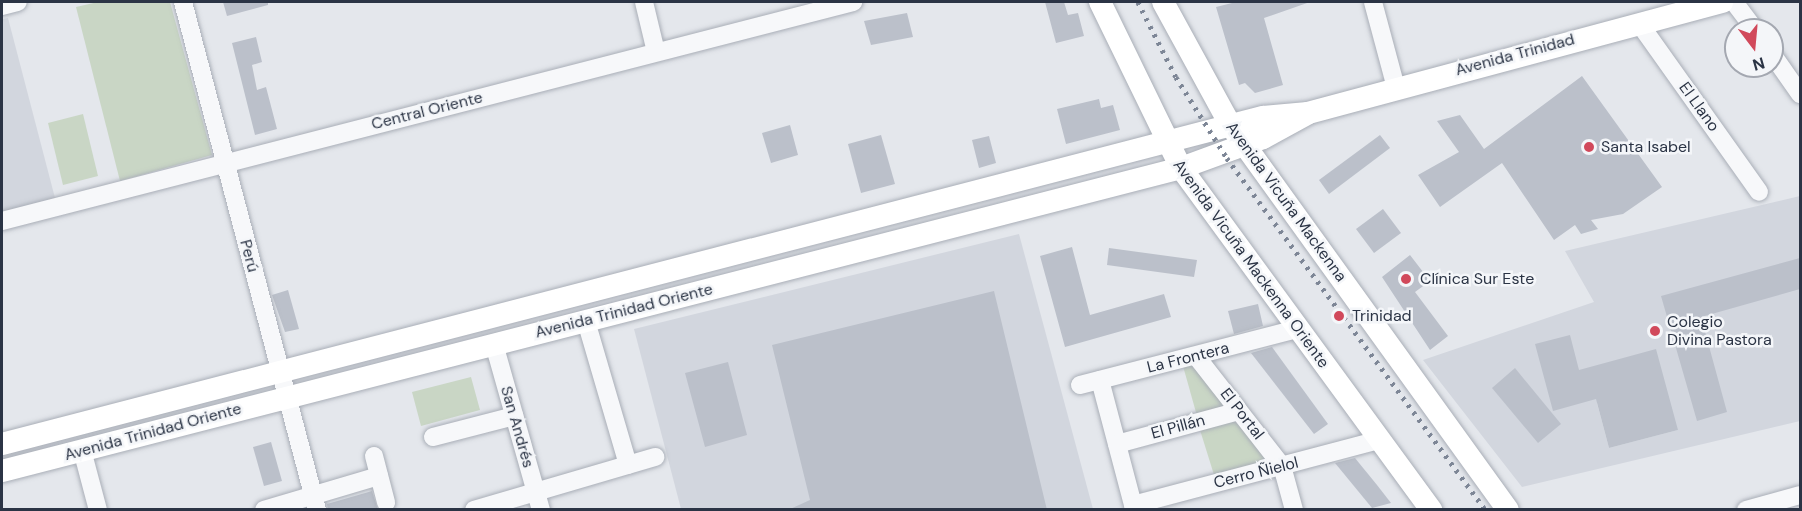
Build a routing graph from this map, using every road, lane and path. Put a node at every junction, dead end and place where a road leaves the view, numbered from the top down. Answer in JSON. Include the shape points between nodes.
{"nodes":[{"id":1,"x":18,"y":2,"type":"edge"},
{"id":2,"x":183,"y":2,"type":"edge"},
{"id":3,"x":644,"y":2,"type":"edge"},
{"id":4,"x":853,"y":2,"type":"edge"},
{"id":5,"x":1100,"y":2,"type":"edge"},
{"id":6,"x":1163,"y":2,"type":"edge"},
{"id":7,"x":1373,"y":2,"type":"edge"},
{"id":8,"x":1722,"y":2,"type":"edge"},
{"id":9,"x":1734,"y":2,"type":"edge"},
{"id":10,"x":2,"y":6,"type":"edge"},
{"id":11,"x":1669,"y":8,"type":"edge"},
{"id":12,"x":1746,"y":18,"type":"edge"},
{"id":13,"x":1639,"y":23,"type":"junction"},
{"id":14,"x":656,"y":52,"type":"junction"},
{"id":15,"x":1784,"y":71,"type":"edge"},
{"id":16,"x":1396,"y":88,"type":"junction"},
{"id":17,"x":1800,"y":94,"type":"edge"},
{"id":18,"x":1308,"y":113,"type":"junction"},
{"id":19,"x":1231,"y":126,"type":"junction"},
{"id":20,"x":1166,"y":144,"type":"junction"},
{"id":21,"x":1244,"y":145,"type":"junction"},
{"id":22,"x":225,"y":164,"type":"junction"},
{"id":23,"x":1181,"y":168,"type":"junction"},
{"id":24,"x":1759,"y":192,"type":"dead end"},
{"id":25,"x":2,"y":221,"type":"edge"},
{"id":26,"x":586,"y":321,"type":"junction"},
{"id":27,"x":1296,"y":329,"type":"junction"},
{"id":28,"x":494,"y":344,"type":"junction"},
{"id":29,"x":1196,"y":356,"type":"junction"},
{"id":30,"x":279,"y":372,"type":"junction"},
{"id":31,"x":1100,"y":380,"type":"junction"},
{"id":32,"x":1080,"y":386,"type":"dead end"},
{"id":33,"x":286,"y":398,"type":"junction"},
{"id":34,"x":1239,"y":411,"type":"junction"},
{"id":35,"x":514,"y":416,"type":"junction"},
{"id":36,"x":432,"y":437,"type":"dead end"},
{"id":37,"x":1379,"y":440,"type":"junction"},
{"id":38,"x":2,"y":444,"type":"edge"},
{"id":39,"x":1117,"y":444,"type":"junction"},
{"id":40,"x":82,"y":450,"type":"junction"},
{"id":41,"x":374,"y":456,"type":"dead end"},
{"id":42,"x":655,"y":457,"type":"dead end"},
{"id":43,"x":628,"y":465,"type":"junction"},
{"id":44,"x":1282,"y":466,"type":"junction"},
{"id":45,"x":2,"y":471,"type":"edge"},
{"id":46,"x":379,"y":476,"type":"junction"},
{"id":47,"x":536,"y":492,"type":"junction"},
{"id":48,"x":1800,"y":495,"type":"edge"},
{"id":49,"x":386,"y":502,"type":"dead end"},
{"id":50,"x":315,"y":503,"type":"edge"},
{"id":51,"x":98,"y":510,"type":"edge"},
{"id":52,"x":264,"y":510,"type":"edge"},
{"id":53,"x":474,"y":510,"type":"edge"},
{"id":54,"x":541,"y":510,"type":"edge"},
{"id":55,"x":1294,"y":510,"type":"edge"},
{"id":56,"x":1431,"y":510,"type":"edge"},
{"id":57,"x":1508,"y":510,"type":"edge"},
{"id":58,"x":1746,"y":510,"type":"edge"}],
"edges":[{"from":1,"to":10,"type":"street"},
{"from":2,"to":22,"type":"street","name":"Perú"},
{"from":3,"to":14,"type":"street"},
{"from":4,"to":14,"type":"street","name":"Central Oriente"},
{"from":5,"to":20,"type":"main road","name":"Avenida Vicuña Mackenna Oriente"},
{"from":6,"to":19,"type":"main road","name":"Avenida Vicuña Mackenna"},
{"from":7,"to":16,"type":"street"},
{"from":8,"to":11,"type":"main road","name":"Avenida Trinidad"},
{"from":9,"to":12,"type":"street"},
{"from":11,"to":13,"type":"main road","name":"Avenida Trinidad"},
{"from":13,"to":16,"type":"main road","name":"Avenida Trinidad"},
{"from":13,"to":24,"type":"street","name":"El Llano"},
{"from":14,"to":22,"type":"street","name":"Central Oriente"},
{"from":15,"to":17,"type":"street"},
{"from":16,"to":18,"type":"main road","name":"Avenida Trinidad"},
{"from":18,"to":19,"type":"main road","name":"Avenida Trinidad","via":[[1276,114]]},
{"from":18,"to":21,"type":"main road","name":"Avenida Trinidad"},
{"from":19,"to":20,"type":"main road","name":"Avenida Trinidad Oriente"},
{"from":19,"to":21,"type":"main road","name":"Avenida Vicuña Mackenna"},
{"from":20,"to":23,"type":"main road","name":"Avenida Vicuña Mackenna Oriente"},
{"from":20,"to":30,"type":"main road","name":"Avenida Trinidad Oriente"},
{"from":21,"to":23,"type":"main road","name":"Avenida Trinidad Oriente"},
{"from":21,"to":57,"type":"main road","name":"Avenida Vicuña Mackenna"},
{"from":22,"to":25,"type":"street","name":"Central Oriente"},
{"from":22,"to":30,"type":"street","name":"Perú"},
{"from":23,"to":26,"type":"main road","name":"Avenida Trinidad Oriente"},
{"from":23,"to":27,"type":"main road","name":"Avenida Vicuña Mackenna Oriente"},
{"from":26,"to":28,"type":"main road","name":"Avenida Trinidad Oriente"},
{"from":26,"to":43,"type":"street"},
{"from":27,"to":29,"type":"street","name":"La Frontera"},
{"from":27,"to":37,"type":"main road","name":"Avenida Vicuña Mackenna Oriente"},
{"from":28,"to":33,"type":"main road","name":"Avenida Trinidad Oriente"},
{"from":28,"to":35,"type":"street","name":"San Andrés"},
{"from":29,"to":31,"type":"street","name":"La Frontera"},
{"from":29,"to":34,"type":"street","name":"El Portal"},
{"from":30,"to":33,"type":"street","name":"Perú"},
{"from":30,"to":38,"type":"main road","name":"Avenida Trinidad Oriente"},
{"from":31,"to":32,"type":"street","name":"La Frontera"},
{"from":31,"to":39,"type":"street"},
{"from":33,"to":40,"type":"main road","name":"Avenida Trinidad Oriente"},
{"from":33,"to":50,"type":"street","name":"Perú"},
{"from":34,"to":39,"type":"street","name":"El Pillán"},
{"from":34,"to":44,"type":"street","name":"El Portal"},
{"from":35,"to":36,"type":"street"},
{"from":35,"to":47,"type":"street","name":"San Andrés"},
{"from":37,"to":44,"type":"street","name":"Cerro Ñielol"},
{"from":37,"to":56,"type":"main road","name":"Avenida Vicuña Mackenna Oriente"},
{"from":39,"to":44,"type":"street","name":"Cerro Ñielol","via":[[1133,505]]},
{"from":40,"to":45,"type":"main road","name":"Avenida Trinidad Oriente"},
{"from":40,"to":51,"type":"street"},
{"from":41,"to":46,"type":"street"},
{"from":42,"to":43,"type":"street"},
{"from":43,"to":47,"type":"street"},
{"from":44,"to":55,"type":"street","name":"El Portal"},
{"from":46,"to":49,"type":"street"},
{"from":46,"to":50,"type":"street"},
{"from":47,"to":53,"type":"street"},
{"from":47,"to":54,"type":"street","name":"San Andrés"},
{"from":48,"to":58,"type":"street"},
{"from":50,"to":52,"type":"street"}]}
